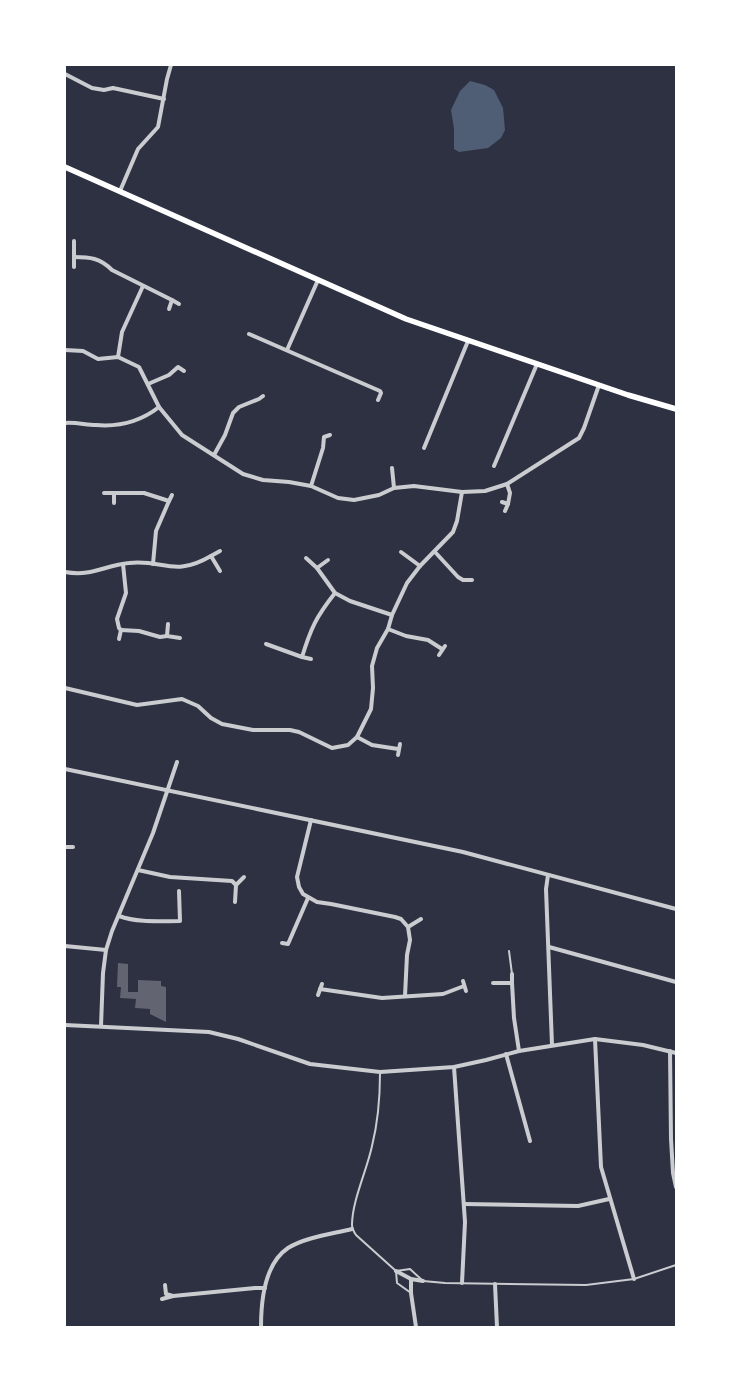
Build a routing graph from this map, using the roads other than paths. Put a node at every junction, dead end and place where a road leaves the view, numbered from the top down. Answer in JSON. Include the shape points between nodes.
{"nodes":[{"id":1,"x":171,"y":65,"type":"edge"},
{"id":2,"x":65,"y":74,"type":"edge"},
{"id":3,"x":164,"y":99,"type":"junction"},
{"id":4,"x":65,"y":166,"type":"edge"},
{"id":5,"x":120,"y":191,"type":"junction"},
{"id":6,"x":74,"y":241,"type":"dead end"},
{"id":7,"x":74,"y":257,"type":"junction"},
{"id":8,"x":74,"y":267,"type":"dead end"},
{"id":9,"x":318,"y":280,"type":"junction"},
{"id":10,"x":143,"y":286,"type":"junction"},
{"id":11,"x":172,"y":300,"type":"junction"},
{"id":12,"x":179,"y":304,"type":"dead end"},
{"id":13,"x":169,"y":309,"type":"dead end"},
{"id":14,"x":249,"y":334,"type":"dead end"},
{"id":15,"x":468,"y":341,"type":"junction"},
{"id":16,"x":65,"y":350,"type":"edge"},
{"id":17,"x":287,"y":350,"type":"junction"},
{"id":18,"x":118,"y":357,"type":"junction"},
{"id":19,"x":173,"y":362,"type":"dead end"},
{"id":20,"x":537,"y":364,"type":"junction"},
{"id":21,"x":178,"y":367,"type":"junction"},
{"id":22,"x":184,"y":372,"type":"dead end"},
{"id":23,"x":148,"y":384,"type":"junction"},
{"id":24,"x":599,"y":385,"type":"junction"},
{"id":25,"x":263,"y":396,"type":"dead end"},
{"id":26,"x":378,"y":400,"type":"dead end"},
{"id":27,"x":159,"y":408,"type":"junction"},
{"id":28,"x":676,"y":409,"type":"edge"},
{"id":29,"x":65,"y":423,"type":"edge"},
{"id":30,"x":330,"y":435,"type":"dead end"},
{"id":31,"x":424,"y":448,"type":"dead end"},
{"id":32,"x":214,"y":455,"type":"junction"},
{"id":33,"x":494,"y":466,"type":"dead end"},
{"id":34,"x":392,"y":468,"type":"dead end"},
{"id":35,"x":507,"y":484,"type":"junction"},
{"id":36,"x":312,"y":486,"type":"junction"},
{"id":37,"x":394,"y":488,"type":"junction"},
{"id":38,"x":462,"y":492,"type":"junction"},
{"id":39,"x":104,"y":493,"type":"dead end"},
{"id":40,"x":114,"y":493,"type":"junction"},
{"id":41,"x":172,"y":495,"type":"dead end"},
{"id":42,"x":169,"y":501,"type":"junction"},
{"id":43,"x":114,"y":502,"type":"dead end"},
{"id":44,"x":502,"y":502,"type":"dead end"},
{"id":45,"x":508,"y":504,"type":"junction"},
{"id":46,"x":505,"y":511,"type":"dead end"},
{"id":47,"x":220,"y":551,"type":"dead end"},
{"id":48,"x":401,"y":552,"type":"dead end"},
{"id":49,"x":435,"y":552,"type":"junction"},
{"id":50,"x":211,"y":556,"type":"junction"},
{"id":51,"x":306,"y":558,"type":"dead end"},
{"id":52,"x":328,"y":560,"type":"dead end"},
{"id":53,"x":123,"y":564,"type":"junction"},
{"id":54,"x":153,"y":564,"type":"junction"},
{"id":55,"x":420,"y":566,"type":"junction"},
{"id":56,"x":317,"y":568,"type":"junction"},
{"id":57,"x":220,"y":571,"type":"dead end"},
{"id":58,"x":65,"y":572,"type":"edge"},
{"id":59,"x":472,"y":580,"type":"dead end"},
{"id":60,"x":335,"y":593,"type":"junction"},
{"id":61,"x":392,"y":615,"type":"junction"},
{"id":62,"x":168,"y":624,"type":"dead end"},
{"id":63,"x":388,"y":628,"type":"junction"},
{"id":64,"x":121,"y":630,"type":"junction"},
{"id":65,"x":167,"y":636,"type":"junction"},
{"id":66,"x":180,"y":638,"type":"dead end"},
{"id":67,"x":119,"y":639,"type":"dead end"},
{"id":68,"x":266,"y":644,"type":"dead end"},
{"id":69,"x":438,"y":655,"type":"dead end"},
{"id":70,"x":302,"y":656,"type":"junction"},
{"id":71,"x":311,"y":659,"type":"dead end"},
{"id":72,"x":65,"y":688,"type":"edge"},
{"id":73,"x":357,"y":737,"type":"junction"},
{"id":74,"x":400,"y":744,"type":"dead end"},
{"id":75,"x":398,"y":749,"type":"junction"},
{"id":76,"x":398,"y":755,"type":"dead end"},
{"id":77,"x":177,"y":762,"type":"dead end"},
{"id":78,"x":65,"y":769,"type":"edge"},
{"id":79,"x":167,"y":790,"type":"junction"},
{"id":80,"x":311,"y":820,"type":"junction"},
{"id":81,"x":72,"y":846,"type":"dead end"},
{"id":82,"x":65,"y":847,"type":"edge"},
{"id":83,"x":138,"y":870,"type":"junction"},
{"id":84,"x":548,"y":875,"type":"junction"},
{"id":85,"x":244,"y":877,"type":"dead end"},
{"id":86,"x":236,"y":884,"type":"junction"},
{"id":87,"x":179,"y":891,"type":"dead end"},
{"id":88,"x":308,"y":898,"type":"junction"},
{"id":89,"x":235,"y":902,"type":"dead end"},
{"id":90,"x":676,"y":909,"type":"edge"},
{"id":91,"x":118,"y":916,"type":"junction"},
{"id":92,"x":421,"y":919,"type":"dead end"},
{"id":93,"x":408,"y":927,"type":"junction"},
{"id":94,"x":282,"y":943,"type":"dead end"},
{"id":95,"x":65,"y":946,"type":"edge"},
{"id":96,"x":548,"y":947,"type":"junction"},
{"id":97,"x":106,"y":950,"type":"junction"},
{"id":98,"x":510,"y":951,"type":"dead end"},
{"id":99,"x":512,"y":974,"type":"joint"},
{"id":100,"x":463,"y":981,"type":"dead end"},
{"id":101,"x":676,"y":982,"type":"edge"},
{"id":102,"x":493,"y":983,"type":"dead end"},
{"id":103,"x":512,"y":983,"type":"junction"},
{"id":104,"x":322,"y":984,"type":"dead end"},
{"id":105,"x":320,"y":990,"type":"junction"},
{"id":106,"x":318,"y":995,"type":"dead end"},
{"id":107,"x":404,"y":996,"type":"junction"},
{"id":108,"x":65,"y":1025,"type":"edge"},
{"id":109,"x":101,"y":1026,"type":"junction"},
{"id":110,"x":595,"y":1039,"type":"junction"},
{"id":111,"x":552,"y":1045,"type":"junction"},
{"id":112,"x":519,"y":1051,"type":"junction"},
{"id":113,"x":670,"y":1051,"type":"junction"},
{"id":114,"x":676,"y":1052,"type":"edge"},
{"id":115,"x":506,"y":1054,"type":"junction"},
{"id":116,"x":454,"y":1067,"type":"junction"},
{"id":117,"x":380,"y":1072,"type":"junction"},
{"id":118,"x":530,"y":1141,"type":"dead end"},
{"id":119,"x":676,"y":1187,"type":"edge"},
{"id":120,"x":609,"y":1199,"type":"junction"},
{"id":121,"x":464,"y":1204,"type":"junction"},
{"id":122,"x":352,"y":1229,"type":"junction"},
{"id":123,"x":676,"y":1265,"type":"edge"},
{"id":124,"x":396,"y":1271,"type":"junction"},
{"id":125,"x":411,"y":1279,"type":"junction"},
{"id":126,"x":634,"y":1279,"type":"junction"},
{"id":127,"x":423,"y":1281,"type":"junction"},
{"id":128,"x":462,"y":1284,"type":"junction"},
{"id":129,"x":495,"y":1284,"type":"junction"},
{"id":130,"x":165,"y":1285,"type":"dead end"},
{"id":131,"x":265,"y":1288,"type":"junction"},
{"id":132,"x":410,"y":1293,"type":"junction"},
{"id":133,"x":173,"y":1296,"type":"junction"},
{"id":134,"x":162,"y":1299,"type":"dead end"},
{"id":135,"x":261,"y":1327,"type":"edge"},
{"id":136,"x":416,"y":1327,"type":"edge"},
{"id":137,"x":497,"y":1327,"type":"edge"}],
"edges":[{"from":1,"to":3,"type":"street"},
{"from":2,"to":3,"type":"street","via":[[98,90],[113,88]]},
{"from":3,"to":5,"type":"street","via":[[158,126],[138,148]]},
{"from":4,"to":5,"type":"main road"},
{"from":5,"to":9,"type":"main road"},
{"from":6,"to":7,"type":"street"},
{"from":7,"to":8,"type":"street"},
{"from":7,"to":10,"type":"street","via":[[97,258]]},
{"from":9,"to":15,"type":"main road","via":[[406,319]]},
{"from":9,"to":17,"type":"street"},
{"from":10,"to":11,"type":"street"},
{"from":10,"to":18,"type":"street","via":[[122,332]]},
{"from":11,"to":12,"type":"street"},
{"from":11,"to":13,"type":"street"},
{"from":14,"to":17,"type":"street"},
{"from":15,"to":20,"type":"main road"},
{"from":15,"to":31,"type":"street"},
{"from":16,"to":18,"type":"street","via":[[83,351],[98,359]]},
{"from":17,"to":26,"type":"street","via":[[380,391]]},
{"from":18,"to":23,"type":"street","via":[[139,367]]},
{"from":19,"to":21,"type":"street"},
{"from":20,"to":24,"type":"main road"},
{"from":20,"to":33,"type":"street"},
{"from":21,"to":22,"type":"street"},
{"from":21,"to":23,"type":"street"},
{"from":23,"to":27,"type":"street"},
{"from":24,"to":28,"type":"main road"},
{"from":24,"to":35,"type":"street","via":[[579,438]]},
{"from":25,"to":32,"type":"street","via":[[233,413]]},
{"from":27,"to":29,"type":"street","via":[[144,417],[114,426]]},
{"from":27,"to":32,"type":"street","via":[[182,435]]},
{"from":30,"to":36,"type":"street","via":[[322,437],[323,448]]},
{"from":32,"to":36,"type":"street","via":[[249,477]]},
{"from":34,"to":37,"type":"street"},
{"from":35,"to":38,"type":"street","via":[[485,491]]},
{"from":35,"to":45,"type":"street","via":[[510,492]]},
{"from":36,"to":37,"type":"street","via":[[338,498],[354,500]]},
{"from":37,"to":38,"type":"street","via":[[414,486]]},
{"from":38,"to":49,"type":"street","via":[[455,527]]},
{"from":39,"to":40,"type":"street"},
{"from":40,"to":42,"type":"street","via":[[144,493]]},
{"from":40,"to":43,"type":"street"},
{"from":41,"to":42,"type":"street"},
{"from":42,"to":54,"type":"street","via":[[156,531]]},
{"from":44,"to":45,"type":"street"},
{"from":45,"to":46,"type":"street"},
{"from":47,"to":50,"type":"street"},
{"from":48,"to":55,"type":"street"},
{"from":49,"to":55,"type":"street"},
{"from":49,"to":59,"type":"street","via":[[458,577]]},
{"from":50,"to":54,"type":"street","via":[[188,567]]},
{"from":50,"to":57,"type":"street"},
{"from":51,"to":56,"type":"street"},
{"from":52,"to":56,"type":"street"},
{"from":53,"to":54,"type":"street"},
{"from":53,"to":58,"type":"street","via":[[92,572]]},
{"from":53,"to":64,"type":"street","via":[[126,588],[118,619]]},
{"from":55,"to":61,"type":"street","via":[[407,583]]},
{"from":56,"to":60,"type":"street"},
{"from":60,"to":61,"type":"street"},
{"from":60,"to":70,"type":"street","via":[[313,624]]},
{"from":61,"to":63,"type":"street"},
{"from":62,"to":65,"type":"street"},
{"from":63,"to":69,"type":"street","via":[[444,648]]},
{"from":63,"to":73,"type":"street","via":[[372,666],[371,708]]},
{"from":64,"to":65,"type":"street"},
{"from":64,"to":67,"type":"street"},
{"from":65,"to":66,"type":"street"},
{"from":68,"to":70,"type":"street"},
{"from":70,"to":71,"type":"street"},
{"from":72,"to":73,"type":"street","via":[[137,705],[182,698],[222,724],[252,730],[290,730],[332,748],[348,746]]},
{"from":73,"to":75,"type":"street","via":[[372,745]]},
{"from":74,"to":75,"type":"street"},
{"from":75,"to":76,"type":"street"},
{"from":77,"to":79,"type":"street"},
{"from":78,"to":79,"type":"street"},
{"from":79,"to":80,"type":"street"},
{"from":79,"to":83,"type":"street"},
{"from":80,"to":84,"type":"street","via":[[463,852]]},
{"from":80,"to":88,"type":"street","via":[[297,877],[300,891]]},
{"from":81,"to":82,"type":"street"},
{"from":83,"to":86,"type":"street"},
{"from":83,"to":91,"type":"street"},
{"from":84,"to":90,"type":"street"},
{"from":84,"to":96,"type":"street"},
{"from":85,"to":86,"type":"street"},
{"from":86,"to":89,"type":"street"},
{"from":87,"to":91,"type":"street","via":[[180,921]]},
{"from":88,"to":93,"type":"street","via":[[395,917]]},
{"from":88,"to":94,"type":"street","via":[[290,945]]},
{"from":91,"to":97,"type":"street"},
{"from":92,"to":93,"type":"street"},
{"from":93,"to":107,"type":"street","via":[[410,940]]},
{"from":95,"to":97,"type":"street"},
{"from":96,"to":101,"type":"street"},
{"from":96,"to":111,"type":"street"},
{"from":97,"to":109,"type":"street"},
{"from":98,"to":99,"type":"lane"},
{"from":99,"to":103,"type":"street"},
{"from":100,"to":107,"type":"street","via":[[465,989]]},
{"from":102,"to":103,"type":"street"},
{"from":103,"to":112,"type":"street"},
{"from":104,"to":105,"type":"street"},
{"from":105,"to":106,"type":"street"},
{"from":105,"to":107,"type":"street","via":[[374,998]]},
{"from":108,"to":109,"type":"street"},
{"from":109,"to":117,"type":"street","via":[[208,1032],[238,1038],[310,1064]]},
{"from":110,"to":111,"type":"street"},
{"from":110,"to":113,"type":"street"},
{"from":110,"to":120,"type":"street","via":[[599,1147]]},
{"from":111,"to":112,"type":"street"},
{"from":112,"to":115,"type":"street"},
{"from":113,"to":114,"type":"street"},
{"from":113,"to":119,"type":"street","via":[[671,1139]]},
{"from":115,"to":116,"type":"street"},
{"from":115,"to":118,"type":"street"},
{"from":116,"to":117,"type":"street"},
{"from":116,"to":121,"type":"street"},
{"from":117,"to":122,"type":"lane","via":[[378,1115]]},
{"from":120,"to":121,"type":"street","via":[[578,1206]]},
{"from":120,"to":126,"type":"street"},
{"from":121,"to":128,"type":"street"},
{"from":122,"to":124,"type":"lane"},
{"from":122,"to":131,"type":"street","via":[[298,1243],[288,1249],[273,1264]]},
{"from":123,"to":126,"type":"lane"},
{"from":124,"to":125,"type":"street"},
{"from":124,"to":127,"type":"lane","via":[[410,1269]]},
{"from":124,"to":132,"type":"lane","via":[[397,1284]]},
{"from":125,"to":127,"type":"street"},
{"from":125,"to":132,"type":"street"},
{"from":126,"to":129,"type":"lane","via":[[586,1285]]},
{"from":127,"to":128,"type":"lane"},
{"from":128,"to":129,"type":"lane"},
{"from":129,"to":137,"type":"street"},
{"from":130,"to":133,"type":"street","via":[[166,1294]]},
{"from":131,"to":133,"type":"street"},
{"from":131,"to":135,"type":"street"},
{"from":132,"to":136,"type":"street"},
{"from":133,"to":134,"type":"street"}]}
